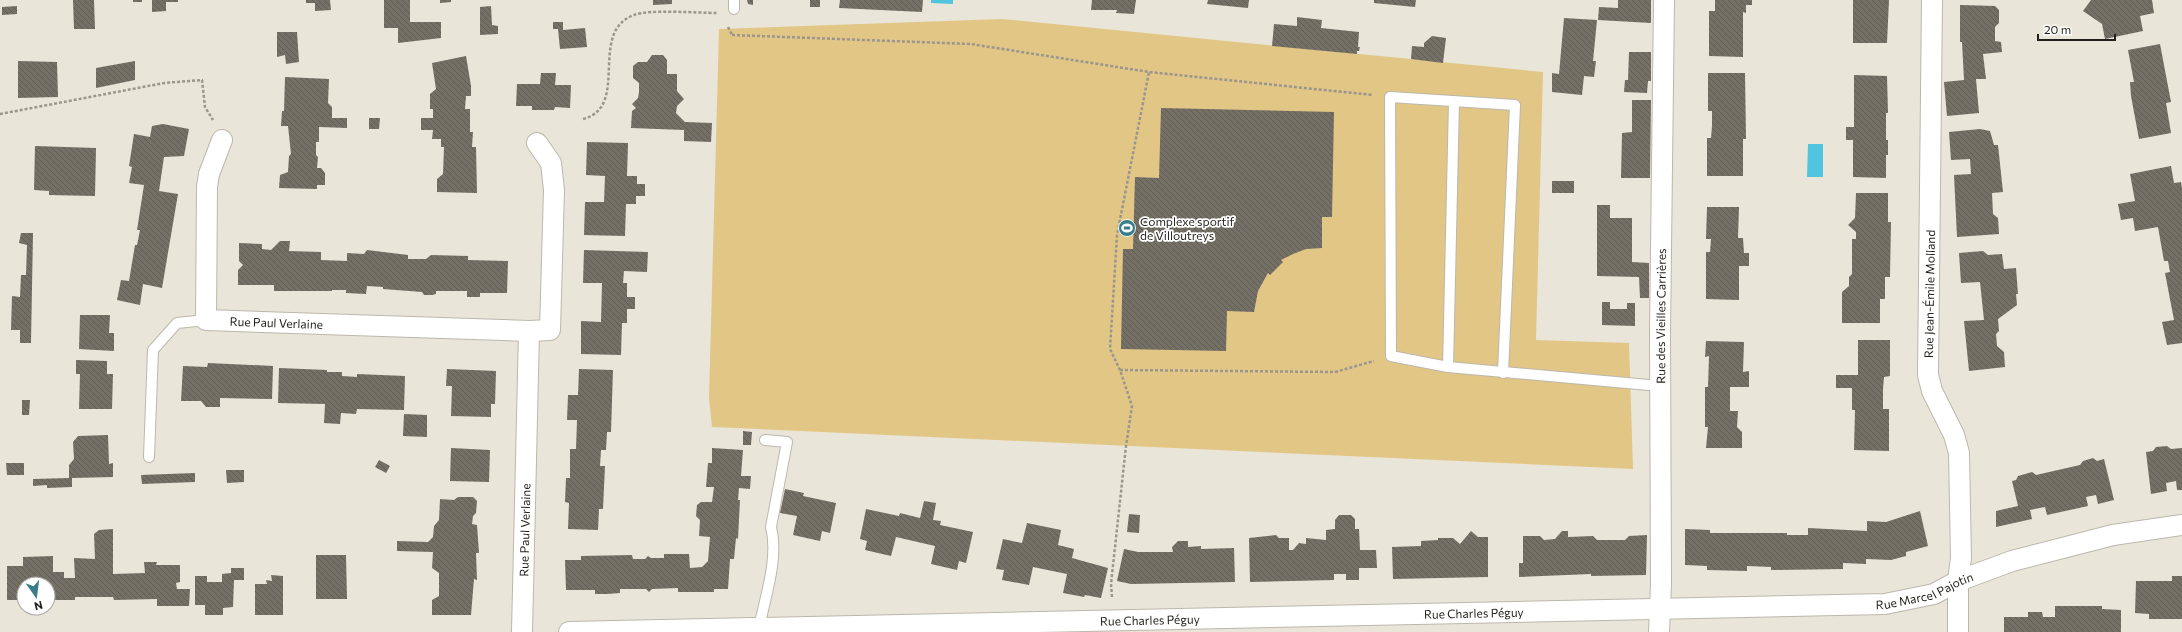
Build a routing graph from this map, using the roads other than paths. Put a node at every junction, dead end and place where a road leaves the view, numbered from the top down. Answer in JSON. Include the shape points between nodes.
{"nodes":[{"id":1,"x":1664,"y":0,"type":"edge"},
{"id":2,"x":1932,"y":0,"type":"edge"},
{"id":3,"x":1454,"y":101,"type":"junction"},
{"id":4,"x":222,"y":140,"type":"dead end"},
{"id":5,"x":537,"y":143,"type":"dead end"},
{"id":6,"x":206,"y":320,"type":"junction"},
{"id":7,"x":529,"y":332,"type":"junction"},
{"id":8,"x":1448,"y":367,"type":"junction"},
{"id":9,"x":1503,"y":373,"type":"junction"},
{"id":10,"x":1660,"y":386,"type":"junction"},
{"id":11,"x":765,"y":440,"type":"dead end"},
{"id":12,"x":149,"y":458,"type":"dead end"},
{"id":13,"x":2182,"y":525,"type":"edge"},
{"id":14,"x":1958,"y":581,"type":"junction"},
{"id":15,"x":1659,"y":610,"type":"junction"},
{"id":16,"x":759,"y":628,"type":"junction"},
{"id":17,"x":522,"y":632,"type":"edge"},
{"id":18,"x":569,"y":632,"type":"edge"},
{"id":19,"x":1659,"y":632,"type":"edge"},
{"id":20,"x":1958,"y":632,"type":"edge"}],
"edges":[{"from":1,"to":10,"type":"street","name":"Rue des Vieilles Carrières"},
{"from":2,"to":14,"type":"street","name":"Rue Jean-Émile Molland","via":[[1928,375],[1932,390],[1954,435],[1959,453],[1961,558]]},
{"from":3,"to":8,"type":"lane"},
{"from":3,"to":8,"type":"lane","via":[[1390,97],[1391,356]]},
{"from":3,"to":9,"type":"lane","via":[[1515,105]]},
{"from":4,"to":6,"type":"street","via":[[209,174],[207,187]]},
{"from":5,"to":7,"type":"street","name":"Rue Paul Verlaine","via":[[551,163],[554,190],[550,330]]},
{"from":6,"to":7,"type":"street","name":"Rue Paul Verlaine"},
{"from":6,"to":12,"type":"lane","via":[[177,323],[153,350]]},
{"from":7,"to":17,"type":"street","name":"Rue Paul Verlaine"},
{"from":8,"to":9,"type":"lane"},
{"from":9,"to":10,"type":"lane"},
{"from":10,"to":15,"type":"street","name":"Rue des Vieilles Carrières"},
{"from":11,"to":16,"type":"lane","via":[[787,442],[771,527],[774,538],[772,564]]},
{"from":13,"to":14,"type":"street","name":"Rue Marcel Pajotin","via":[[2113,535],[2012,561]]},
{"from":14,"to":15,"type":"street","name":"Rue Marcel Pajotin","via":[[1934,594],[1885,604]]},
{"from":14,"to":20,"type":"street","name":"Rue Jean-Émile Molland"},
{"from":15,"to":16,"type":"street","name":"Rue Charles Péguy"},
{"from":15,"to":19,"type":"street","name":"Rue des Vieilles Carrières"},
{"from":16,"to":18,"type":"street","name":"Rue Charles Péguy"}]}
